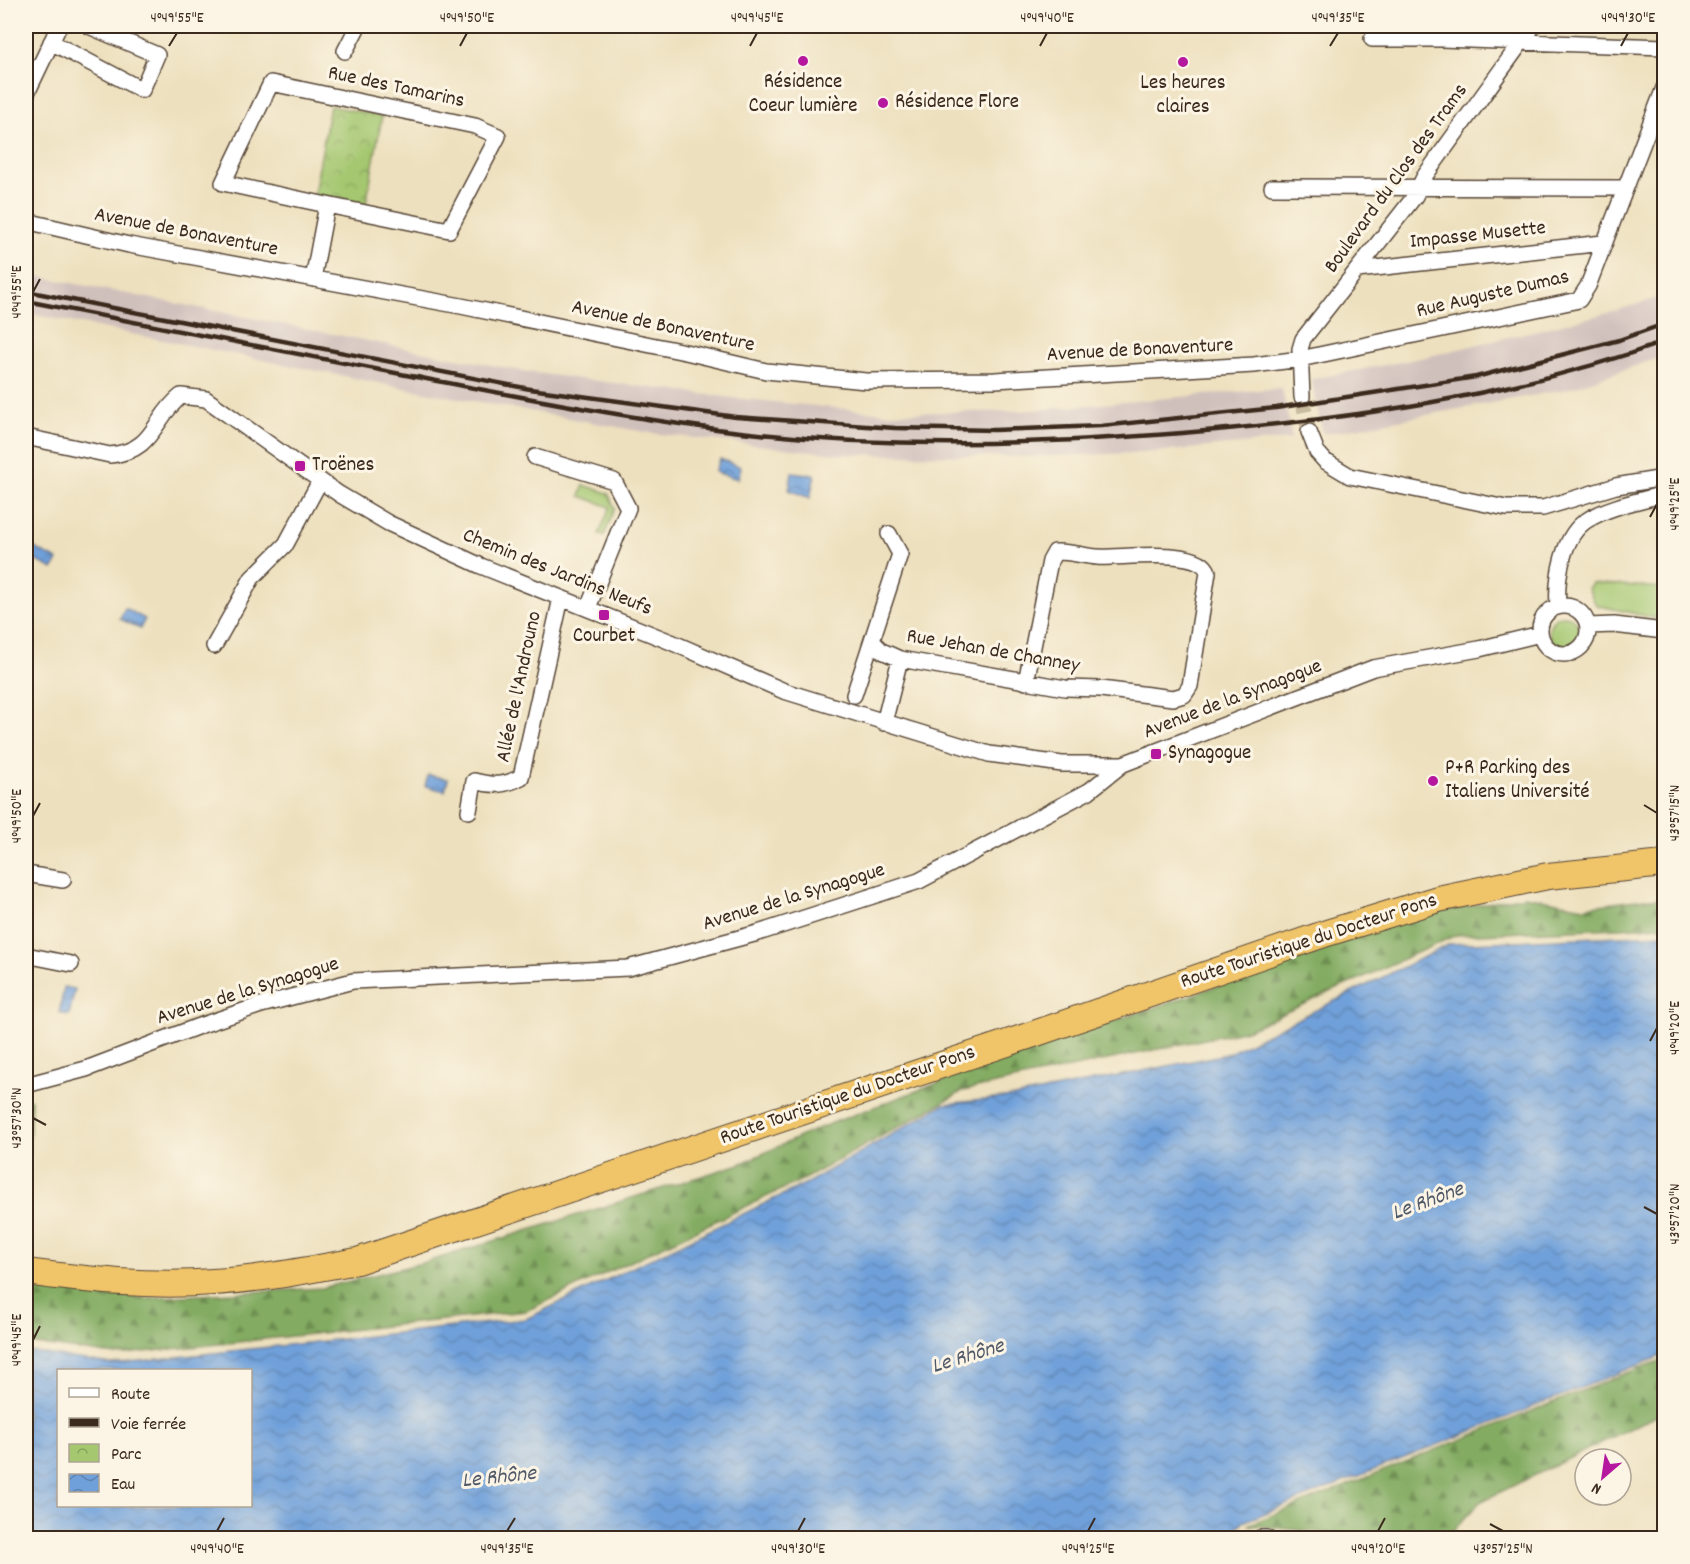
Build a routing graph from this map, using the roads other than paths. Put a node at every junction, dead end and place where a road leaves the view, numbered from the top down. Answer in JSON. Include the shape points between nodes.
{"nodes":[{"id":1,"x":59,"y":26,"type":"edge"},
{"id":2,"x":88,"y":26,"type":"edge"},
{"id":3,"x":358,"y":26,"type":"edge"},
{"id":4,"x":1533,"y":26,"type":"edge"},
{"id":5,"x":1444,"y":32,"type":"edge"},
{"id":6,"x":1372,"y":39,"type":"dead end"},
{"id":7,"x":51,"y":42,"type":"junction"},
{"id":8,"x":1523,"y":43,"type":"junction"},
{"id":9,"x":1665,"y":47,"type":"edge"},
{"id":10,"x":345,"y":51,"type":"dead end"},
{"id":11,"x":1665,"y":88,"type":"edge"},
{"id":12,"x":26,"y":95,"type":"edge"},
{"id":13,"x":1272,"y":187,"type":"dead end"},
{"id":14,"x":1419,"y":187,"type":"junction"},
{"id":15,"x":1624,"y":188,"type":"junction"},
{"id":16,"x":327,"y":205,"type":"junction"},
{"id":17,"x":26,"y":221,"type":"edge"},
{"id":18,"x":1604,"y":243,"type":"junction"},
{"id":19,"x":1357,"y":270,"type":"junction"},
{"id":20,"x":314,"y":279,"type":"junction"},
{"id":21,"x":1300,"y":358,"type":"junction"},
{"id":22,"x":1302,"y":397,"type":"tunnel mouth"},
{"id":23,"x":1308,"y":432,"type":"tunnel mouth"},
{"id":24,"x":26,"y":437,"type":"edge"},
{"id":25,"x":536,"y":458,"type":"dead end"},
{"id":26,"x":1665,"y":478,"type":"edge"},
{"id":27,"x":320,"y":481,"type":"junction"},
{"id":28,"x":1665,"y":494,"type":"edge"},
{"id":29,"x":889,"y":534,"type":"dead end"},
{"id":30,"x":561,"y":598,"type":"junction"},
{"id":31,"x":1558,"y":607,"type":"junction"},
{"id":32,"x":588,"y":608,"type":"junction"},
{"id":33,"x":1588,"y":626,"type":"junction"},
{"id":34,"x":1665,"y":630,"type":"edge"},
{"id":35,"x":1540,"y":634,"type":"junction"},
{"id":36,"x":872,"y":641,"type":"junction"},
{"id":37,"x":214,"y":646,"type":"dead end"},
{"id":38,"x":900,"y":659,"type":"junction"},
{"id":39,"x":1026,"y":682,"type":"junction"},
{"id":40,"x":854,"y":695,"type":"dead end"},
{"id":41,"x":884,"y":723,"type":"junction"},
{"id":42,"x":1123,"y":764,"type":"junction"},
{"id":43,"x":469,"y":811,"type":"dead end"},
{"id":44,"x":1665,"y":864,"type":"edge"},
{"id":45,"x":26,"y":874,"type":"edge"},
{"id":46,"x":63,"y":880,"type":"dead end"},
{"id":47,"x":26,"y":955,"type":"edge"},
{"id":48,"x":70,"y":964,"type":"dead end"},
{"id":49,"x":26,"y":1085,"type":"edge"},
{"id":50,"x":26,"y":1272,"type":"edge"},
{"id":51,"x":1260,"y":1539,"type":"edge"},
{"id":52,"x":1267,"y":1539,"type":"edge"}],
"edges":[{"from":1,"to":7,"type":"street"},
{"from":2,"to":7,"type":"street","via":[[157,55],[142,90]]},
{"from":3,"to":10,"type":"street"},
{"from":4,"to":8,"type":"street","name":"Boulevard du Clos des Trams"},
{"from":5,"to":6,"type":"street"},
{"from":5,"to":8,"type":"street"},
{"from":7,"to":12,"type":"street"},
{"from":8,"to":9,"type":"street"},
{"from":8,"to":14,"type":"street","name":"Boulevard du Clos des Trams"},
{"from":11,"to":15,"type":"street","name":"Rue Auguste Dumas"},
{"from":13,"to":14,"type":"street"},
{"from":14,"to":15,"type":"street"},
{"from":14,"to":19,"type":"street","name":"Boulevard du Clos des Trams"},
{"from":15,"to":18,"type":"street","name":"Rue Auguste Dumas"},
{"from":16,"to":16,"type":"street","name":"Rue des Tamarins","via":[[223,183],[271,83],[476,126],[498,136],[449,230]]},
{"from":16,"to":20,"type":"street"},
{"from":17,"to":20,"type":"street","name":"Avenue de Bonaventure","via":[[129,245]]},
{"from":18,"to":19,"type":"street","name":"Impasse Musette"},
{"from":18,"to":21,"type":"street","name":"Rue Auguste Dumas","via":[[1579,300]]},
{"from":19,"to":21,"type":"street","name":"Boulevard du Clos des Trams","via":[[1303,339]]},
{"from":20,"to":21,"type":"street","name":"Avenue de Bonaventure","via":[[690,353],[766,372],[866,381],[995,380],[1254,365]]},
{"from":21,"to":22,"type":"street"},
{"from":23,"to":26,"type":"street","via":[[1325,461],[1350,476],[1506,508],[1543,508],[1616,486]]},
{"from":24,"to":27,"type":"street","name":"Chemin des Jardins Neufs","via":[[110,455],[123,454],[148,439],[172,403],[181,396],[192,396],[206,399],[235,418]]},
{"from":25,"to":32,"type":"street","via":[[614,481],[628,508]]},
{"from":27,"to":30,"type":"street","name":"Chemin des Jardins Neufs","via":[[388,523]]},
{"from":27,"to":37,"type":"street","via":[[286,544],[252,578]]},
{"from":28,"to":31,"type":"street","via":[[1599,514],[1581,524],[1563,560]]},
{"from":29,"to":36,"type":"street","via":[[900,555]]},
{"from":30,"to":32,"type":"street","name":"Chemin des Jardins Neufs"},
{"from":30,"to":43,"type":"street","name":"Allée de l'Androuno","via":[[521,777],[494,786],[474,781]]},
{"from":31,"to":33,"type":"street","via":[[1566,606],[1580,613]]},
{"from":31,"to":35,"type":"street","via":[[1544,617]]},
{"from":32,"to":41,"type":"street","name":"Chemin des Jardins Neufs","via":[[784,691]]},
{"from":33,"to":34,"type":"street"},
{"from":33,"to":35,"type":"street","via":[[1582,647],[1567,654],[1549,650]]},
{"from":35,"to":42,"type":"street","name":"Avenue de la Synagogue","via":[[1373,668]]},
{"from":36,"to":38,"type":"street","name":"Rue Jehan de Channey","via":[[882,651]]},
{"from":36,"to":40,"type":"street"},
{"from":38,"to":39,"type":"street","name":"Rue Jehan de Channey"},
{"from":38,"to":41,"type":"street"},
{"from":39,"to":39,"type":"street","name":"Rue Jehan de Channey","via":[[1184,696],[1190,686],[1206,566],[1162,555],[1096,557],[1055,552]]},
{"from":41,"to":42,"type":"street","name":"Chemin des Jardins Neufs","via":[[1014,759]]},
{"from":42,"to":49,"type":"street","name":"Avenue de la Synagogue","via":[[1089,791],[919,881],[758,933],[628,968],[353,981],[261,1005],[86,1069]]},
{"from":44,"to":50,"type":"highway","name":"Route Touristique du Docteur Pons","via":[[1548,876],[1438,899],[1327,933],[357,1261],[292,1274],[211,1282],[71,1278]]},
{"from":45,"to":46,"type":"street"},
{"from":47,"to":48,"type":"street"},
{"from":51,"to":52,"type":"street"}]}
